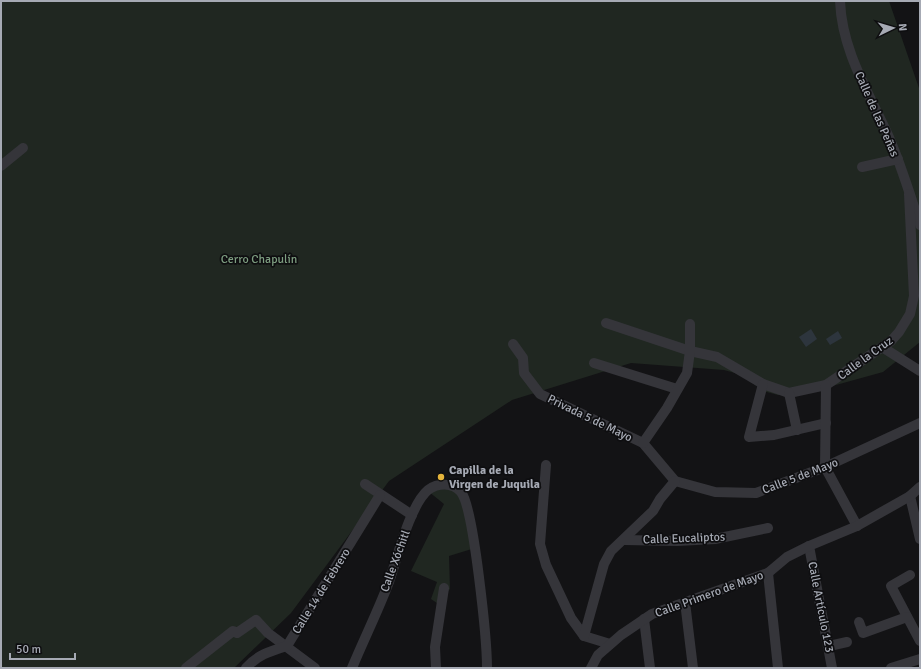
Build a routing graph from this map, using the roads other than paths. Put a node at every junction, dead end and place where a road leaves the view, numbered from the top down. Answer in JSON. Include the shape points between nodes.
{"nodes":[{"id":1,"x":840,"y":1,"type":"edge"},
{"id":2,"x":23,"y":148,"type":"dead end"},
{"id":3,"x":898,"y":159,"type":"junction"},
{"id":4,"x":1,"y":166,"type":"edge"},
{"id":5,"x":867,"y":166,"type":"dead end"},
{"id":6,"x":909,"y":194,"type":"junction"},
{"id":7,"x":919,"y":219,"type":"edge"},
{"id":8,"x":606,"y":323,"type":"dead end"},
{"id":9,"x":690,"y":324,"type":"dead end"},
{"id":10,"x":513,"y":344,"type":"dead end"},
{"id":11,"x":882,"y":347,"type":"junction"},
{"id":12,"x":690,"y":352,"type":"junction"},
{"id":13,"x":594,"y":363,"type":"dead end"},
{"id":14,"x":920,"y":371,"type":"edge"},
{"id":15,"x":759,"y":381,"type":"junction"},
{"id":16,"x":826,"y":385,"type":"junction"},
{"id":17,"x":677,"y":389,"type":"junction"},
{"id":18,"x":789,"y":393,"type":"junction"},
{"id":19,"x":826,"y":423,"type":"junction"},
{"id":20,"x":920,"y":423,"type":"edge"},
{"id":21,"x":797,"y":430,"type":"junction"},
{"id":22,"x":643,"y":443,"type":"junction"},
{"id":23,"x":546,"y":465,"type":"dead end"},
{"id":24,"x":825,"y":467,"type":"junction"},
{"id":25,"x":674,"y":481,"type":"junction"},
{"id":26,"x":365,"y":484,"type":"dead end"},
{"id":27,"x":920,"y":487,"type":"edge"},
{"id":28,"x":380,"y":495,"type":"junction"},
{"id":29,"x":910,"y":496,"type":"junction"},
{"id":30,"x":412,"y":515,"type":"junction"},
{"id":31,"x":857,"y":526,"type":"junction"},
{"id":32,"x":768,"y":528,"type":"dead end"},
{"id":33,"x":920,"y":539,"type":"edge"},
{"id":34,"x":624,"y":540,"type":"junction"},
{"id":35,"x":809,"y":546,"type":"junction"},
{"id":36,"x":768,"y":573,"type":"junction"},
{"id":37,"x":910,"y":575,"type":"dead end"},
{"id":38,"x":444,"y":588,"type":"dead end"},
{"id":39,"x":685,"y":602,"type":"junction"},
{"id":40,"x":907,"y":617,"type":"junction"},
{"id":41,"x":644,"y":619,"type":"junction"},
{"id":42,"x":859,"y":622,"type":"dead end"},
{"id":43,"x":584,"y":636,"type":"junction"},
{"id":44,"x":920,"y":641,"type":"edge"},
{"id":45,"x":847,"y":642,"type":"dead end"},
{"id":46,"x":610,"y":644,"type":"junction"},
{"id":47,"x":287,"y":646,"type":"junction"},
{"id":48,"x":829,"y":646,"type":"junction"},
{"id":49,"x":598,"y":655,"type":"junction"},
{"id":50,"x":920,"y":659,"type":"edge"},
{"id":51,"x":314,"y":667,"type":"edge"},
{"id":52,"x":186,"y":668,"type":"edge"},
{"id":53,"x":246,"y":668,"type":"edge"},
{"id":54,"x":352,"y":668,"type":"edge"},
{"id":55,"x":436,"y":668,"type":"edge"},
{"id":56,"x":487,"y":668,"type":"edge"},
{"id":57,"x":590,"y":668,"type":"edge"},
{"id":58,"x":601,"y":668,"type":"edge"},
{"id":59,"x":650,"y":668,"type":"edge"},
{"id":60,"x":693,"y":668,"type":"edge"},
{"id":61,"x":778,"y":668,"type":"edge"},
{"id":62,"x":832,"y":668,"type":"edge"},
{"id":63,"x":891,"y":668,"type":"edge"}],
"edges":[{"from":1,"to":3,"type":"street","name":"Calle de las Peñas","via":[[850,56]]},
{"from":2,"to":4,"type":"street"},
{"from":3,"to":5,"type":"street"},
{"from":3,"to":6,"type":"street","name":"Calle de las Peñas"},
{"from":6,"to":7,"type":"street","name":"Calle de las Peñas"},
{"from":6,"to":11,"type":"street","name":"Calle la Cruz","via":[[914,296],[910,314],[899,332]]},
{"from":8,"to":12,"type":"street"},
{"from":9,"to":12,"type":"street"},
{"from":10,"to":22,"type":"street","name":"Privada 5 de Mayo","via":[[524,358],[524,373],[540,394]]},
{"from":11,"to":14,"type":"street"},
{"from":11,"to":16,"type":"street","name":"Calle la Cruz"},
{"from":12,"to":15,"type":"street","via":[[714,356]]},
{"from":12,"to":17,"type":"street","via":[[686,373]]},
{"from":13,"to":17,"type":"street"},
{"from":15,"to":18,"type":"street"},
{"from":15,"to":21,"type":"street","via":[[749,437]]},
{"from":16,"to":18,"type":"street","name":"Calle la Cruz"},
{"from":16,"to":19,"type":"street"},
{"from":17,"to":22,"type":"street"},
{"from":18,"to":21,"type":"street"},
{"from":19,"to":21,"type":"street"},
{"from":19,"to":24,"type":"street"},
{"from":20,"to":24,"type":"street","name":"Calle 5 de Mayo"},
{"from":22,"to":25,"type":"street"},
{"from":23,"to":43,"type":"street","via":[[540,544],[560,598]]},
{"from":24,"to":25,"type":"street","name":"Calle 5 de Mayo","via":[[756,493],[715,492]]},
{"from":24,"to":31,"type":"street"},
{"from":25,"to":34,"type":"street","name":"Calle Eucaliptos","via":[[653,511]]},
{"from":26,"to":28,"type":"street"},
{"from":27,"to":29,"type":"street","name":"Calle Primero de Mayo"},
{"from":28,"to":30,"type":"street"},
{"from":28,"to":47,"type":"street","name":"Calle 14 de Febrero"},
{"from":29,"to":31,"type":"street","name":"Calle Primero de Mayo"},
{"from":29,"to":33,"type":"street"},
{"from":30,"to":54,"type":"street","name":"Calle Xóchitl","via":[[389,583]]},
{"from":30,"to":56,"type":"street","name":"Calle Xóchitl","via":[[428,491],[440,484],[451,485],[461,492],[469,510],[475,548]]},
{"from":31,"to":35,"type":"street","name":"Calle Primero de Mayo"},
{"from":32,"to":34,"type":"street","name":"Calle Eucaliptos","via":[[714,539]]},
{"from":34,"to":43,"type":"street","name":"Calle Eucaliptos","via":[[611,551],[604,564]]},
{"from":35,"to":36,"type":"street","name":"Calle Primero de Mayo","via":[[787,557]]},
{"from":35,"to":48,"type":"street","name":"Calle Artículo 123"},
{"from":36,"to":39,"type":"street","name":"Calle Primero de Mayo"},
{"from":36,"to":61,"type":"street"},
{"from":37,"to":40,"type":"street","via":[[891,586]]},
{"from":38,"to":55,"type":"street","via":[[436,636]]},
{"from":39,"to":41,"type":"street","name":"Calle Primero de Mayo"},
{"from":39,"to":60,"type":"street"},
{"from":40,"to":42,"type":"street","via":[[863,633]]},
{"from":40,"to":44,"type":"street"},
{"from":41,"to":46,"type":"street","name":"Calle Primero de Mayo"},
{"from":41,"to":59,"type":"street"},
{"from":43,"to":46,"type":"street"},
{"from":45,"to":48,"type":"street"},
{"from":46,"to":49,"type":"street","name":"Calle Primero de Mayo"},
{"from":47,"to":51,"type":"street"},
{"from":47,"to":52,"type":"street","via":[[256,620],[238,633],[233,631]]},
{"from":47,"to":53,"type":"street","name":"Calle 14 de Febrero","via":[[266,653],[253,660]]},
{"from":48,"to":62,"type":"street","name":"Calle Artículo 123"},
{"from":49,"to":57,"type":"street","name":"Calle Primero de Mayo"},
{"from":49,"to":58,"type":"street"},
{"from":50,"to":63,"type":"street"}]}
